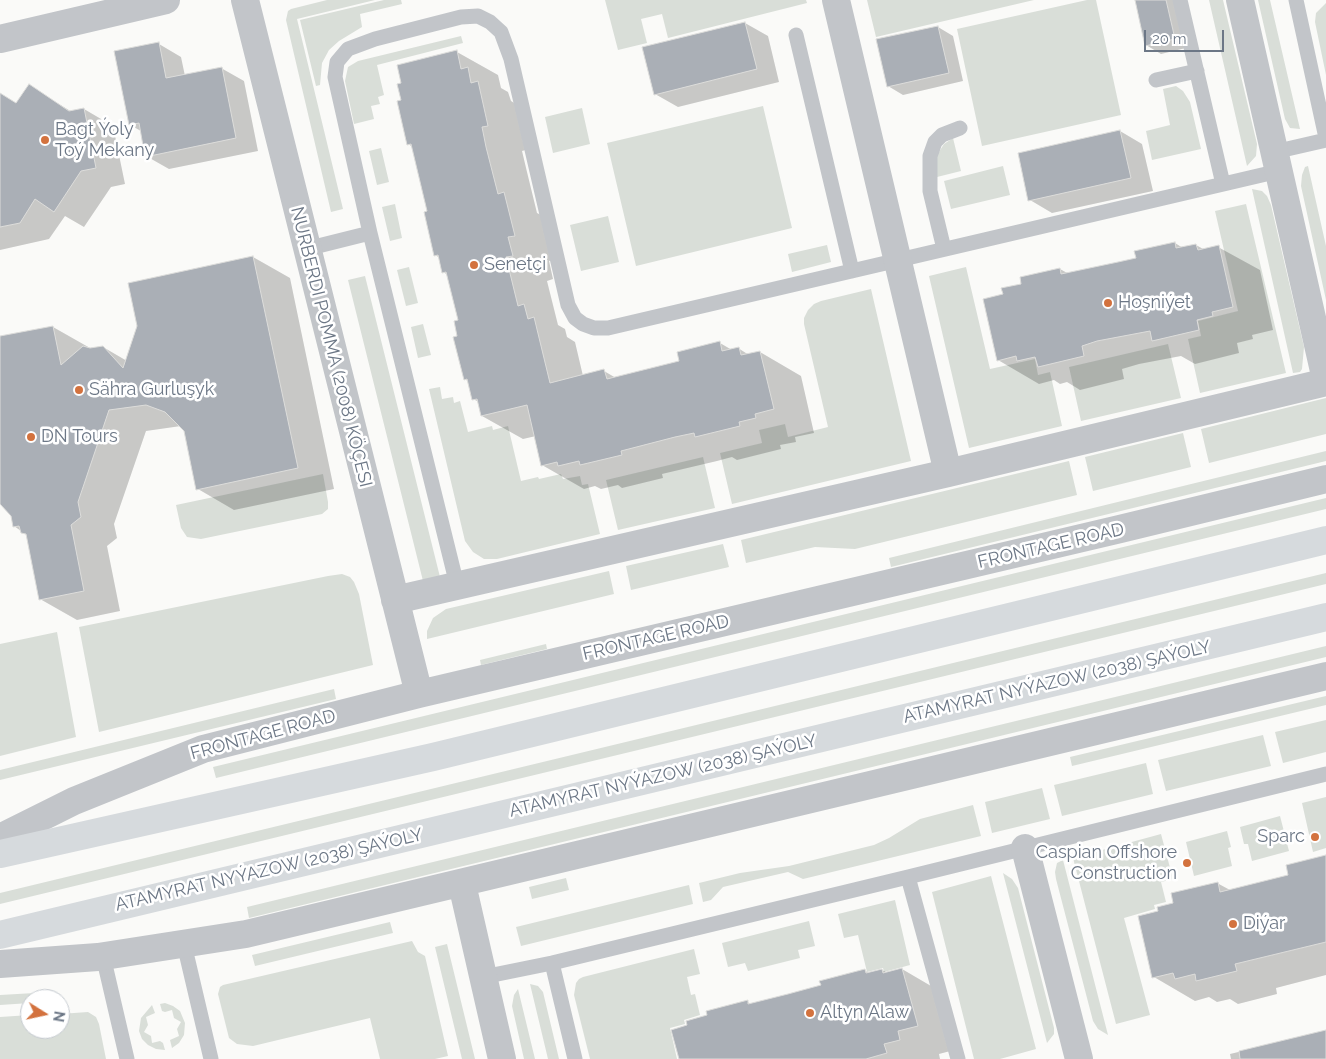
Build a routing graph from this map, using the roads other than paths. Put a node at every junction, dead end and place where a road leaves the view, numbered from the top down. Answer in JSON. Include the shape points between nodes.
{"nodes":[{"id":1,"x":166,"y":0,"type":"edge"},
{"id":2,"x":245,"y":0,"type":"edge"},
{"id":3,"x":836,"y":0,"type":"edge"},
{"id":4,"x":1180,"y":0,"type":"edge"},
{"id":5,"x":1240,"y":0,"type":"edge"},
{"id":6,"x":1296,"y":0,"type":"edge"},
{"id":7,"x":796,"y":35,"type":"dead end"},
{"id":8,"x":0,"y":39,"type":"edge"},
{"id":9,"x":1197,"y":71,"type":"junction"},
{"id":10,"x":1156,"y":80,"type":"dead end"},
{"id":11,"x":960,"y":128,"type":"dead end"},
{"id":12,"x":1326,"y":139,"type":"edge"},
{"id":13,"x":1276,"y":161,"type":"junction"},
{"id":14,"x":1223,"y":184,"type":"junction"},
{"id":15,"x":370,"y":233,"type":"junction"},
{"id":16,"x":306,"y":249,"type":"junction"},
{"id":17,"x":944,"y":249,"type":"junction"},
{"id":18,"x":896,"y":261,"type":"junction"},
{"id":19,"x":852,"y":271,"type":"junction"},
{"id":20,"x":1326,"y":381,"type":"edge"},
{"id":21,"x":948,"y":473,"type":"junction"},
{"id":22,"x":1326,"y":479,"type":"edge"},
{"id":23,"x":1326,"y":540,"type":"edge"},
{"id":24,"x":457,"y":586,"type":"junction"},
{"id":25,"x":395,"y":600,"type":"junction"},
{"id":26,"x":1326,"y":617,"type":"edge"},
{"id":27,"x":1326,"y":676,"type":"edge"},
{"id":28,"x":419,"y":694,"type":"junction"},
{"id":29,"x":1326,"y":774,"type":"edge"},
{"id":30,"x":0,"y":838,"type":"edge"},
{"id":31,"x":1025,"y":848,"type":"junction"},
{"id":32,"x":0,"y":854,"type":"edge"},
{"id":33,"x":908,"y":877,"type":"junction"},
{"id":34,"x":462,"y":884,"type":"junction"},
{"id":35,"x":0,"y":934,"type":"edge"},
{"id":36,"x":184,"y":944,"type":"junction"},
{"id":37,"x":103,"y":956,"type":"junction"},
{"id":38,"x":552,"y":962,"type":"junction"},
{"id":39,"x":0,"y":964,"type":"edge"},
{"id":40,"x":483,"y":977,"type":"junction"},
{"id":41,"x":127,"y":1059,"type":"edge"},
{"id":42,"x":211,"y":1059,"type":"edge"},
{"id":43,"x":502,"y":1059,"type":"edge"},
{"id":44,"x":575,"y":1059,"type":"edge"},
{"id":45,"x":958,"y":1059,"type":"edge"},
{"id":46,"x":1079,"y":1059,"type":"edge"}],
"edges":[{"from":1,"to":8,"type":"street"},
{"from":2,"to":16,"type":"street","name":"NURBERDI POMMA (2008) KÖÇESI"},
{"from":3,"to":18,"type":"street"},
{"from":4,"to":9,"type":"lane"},
{"from":5,"to":13,"type":"street"},
{"from":6,"to":12,"type":"lane"},
{"from":7,"to":19,"type":"lane"},
{"from":9,"to":10,"type":"lane"},
{"from":9,"to":14,"type":"lane"},
{"from":11,"to":17,"type":"lane","via":[[942,135],[935,142],[930,156],[930,190]]},
{"from":12,"to":13,"type":"lane"},
{"from":13,"to":14,"type":"lane"},
{"from":13,"to":20,"type":"street"},
{"from":14,"to":17,"type":"lane"},
{"from":15,"to":16,"type":"lane"},
{"from":15,"to":19,"type":"lane","via":[[335,77],[337,62],[348,50],[375,39],[461,17],[478,16],[501,32],[510,58],[568,305],[582,324],[608,328]]},
{"from":15,"to":24,"type":"lane"},
{"from":16,"to":25,"type":"street","name":"NURBERDI POMMA (2008) KÖÇESI"},
{"from":17,"to":18,"type":"lane"},
{"from":18,"to":19,"type":"lane"},
{"from":18,"to":21,"type":"street"},
{"from":20,"to":21,"type":"street"},
{"from":21,"to":24,"type":"street"},
{"from":22,"to":28,"type":"street","name":"FRONTAGE ROAD"},
{"from":23,"to":32,"type":"main road","via":[[433,757]]},
{"from":24,"to":25,"type":"street"},
{"from":25,"to":28,"type":"street","name":"NURBERDI POMMA (2008) KÖÇESI"},
{"from":26,"to":35,"type":"main road","name":"ATAMYRAT NYÝAZOW (2038) ŞAÝOLY"},
{"from":27,"to":34,"type":"street"},
{"from":28,"to":30,"type":"street","name":"FRONTAGE ROAD","via":[[203,749],[74,801]]},
{"from":29,"to":31,"type":"lane"},
{"from":31,"to":33,"type":"lane"},
{"from":31,"to":46,"type":"street"},
{"from":33,"to":38,"type":"lane"},
{"from":33,"to":45,"type":"lane"},
{"from":34,"to":36,"type":"street","via":[[246,934]]},
{"from":34,"to":40,"type":"street"},
{"from":36,"to":37,"type":"street"},
{"from":36,"to":42,"type":"lane"},
{"from":37,"to":39,"type":"street"},
{"from":37,"to":41,"type":"lane"},
{"from":38,"to":40,"type":"lane"},
{"from":38,"to":44,"type":"lane"},
{"from":40,"to":43,"type":"street"}]}
